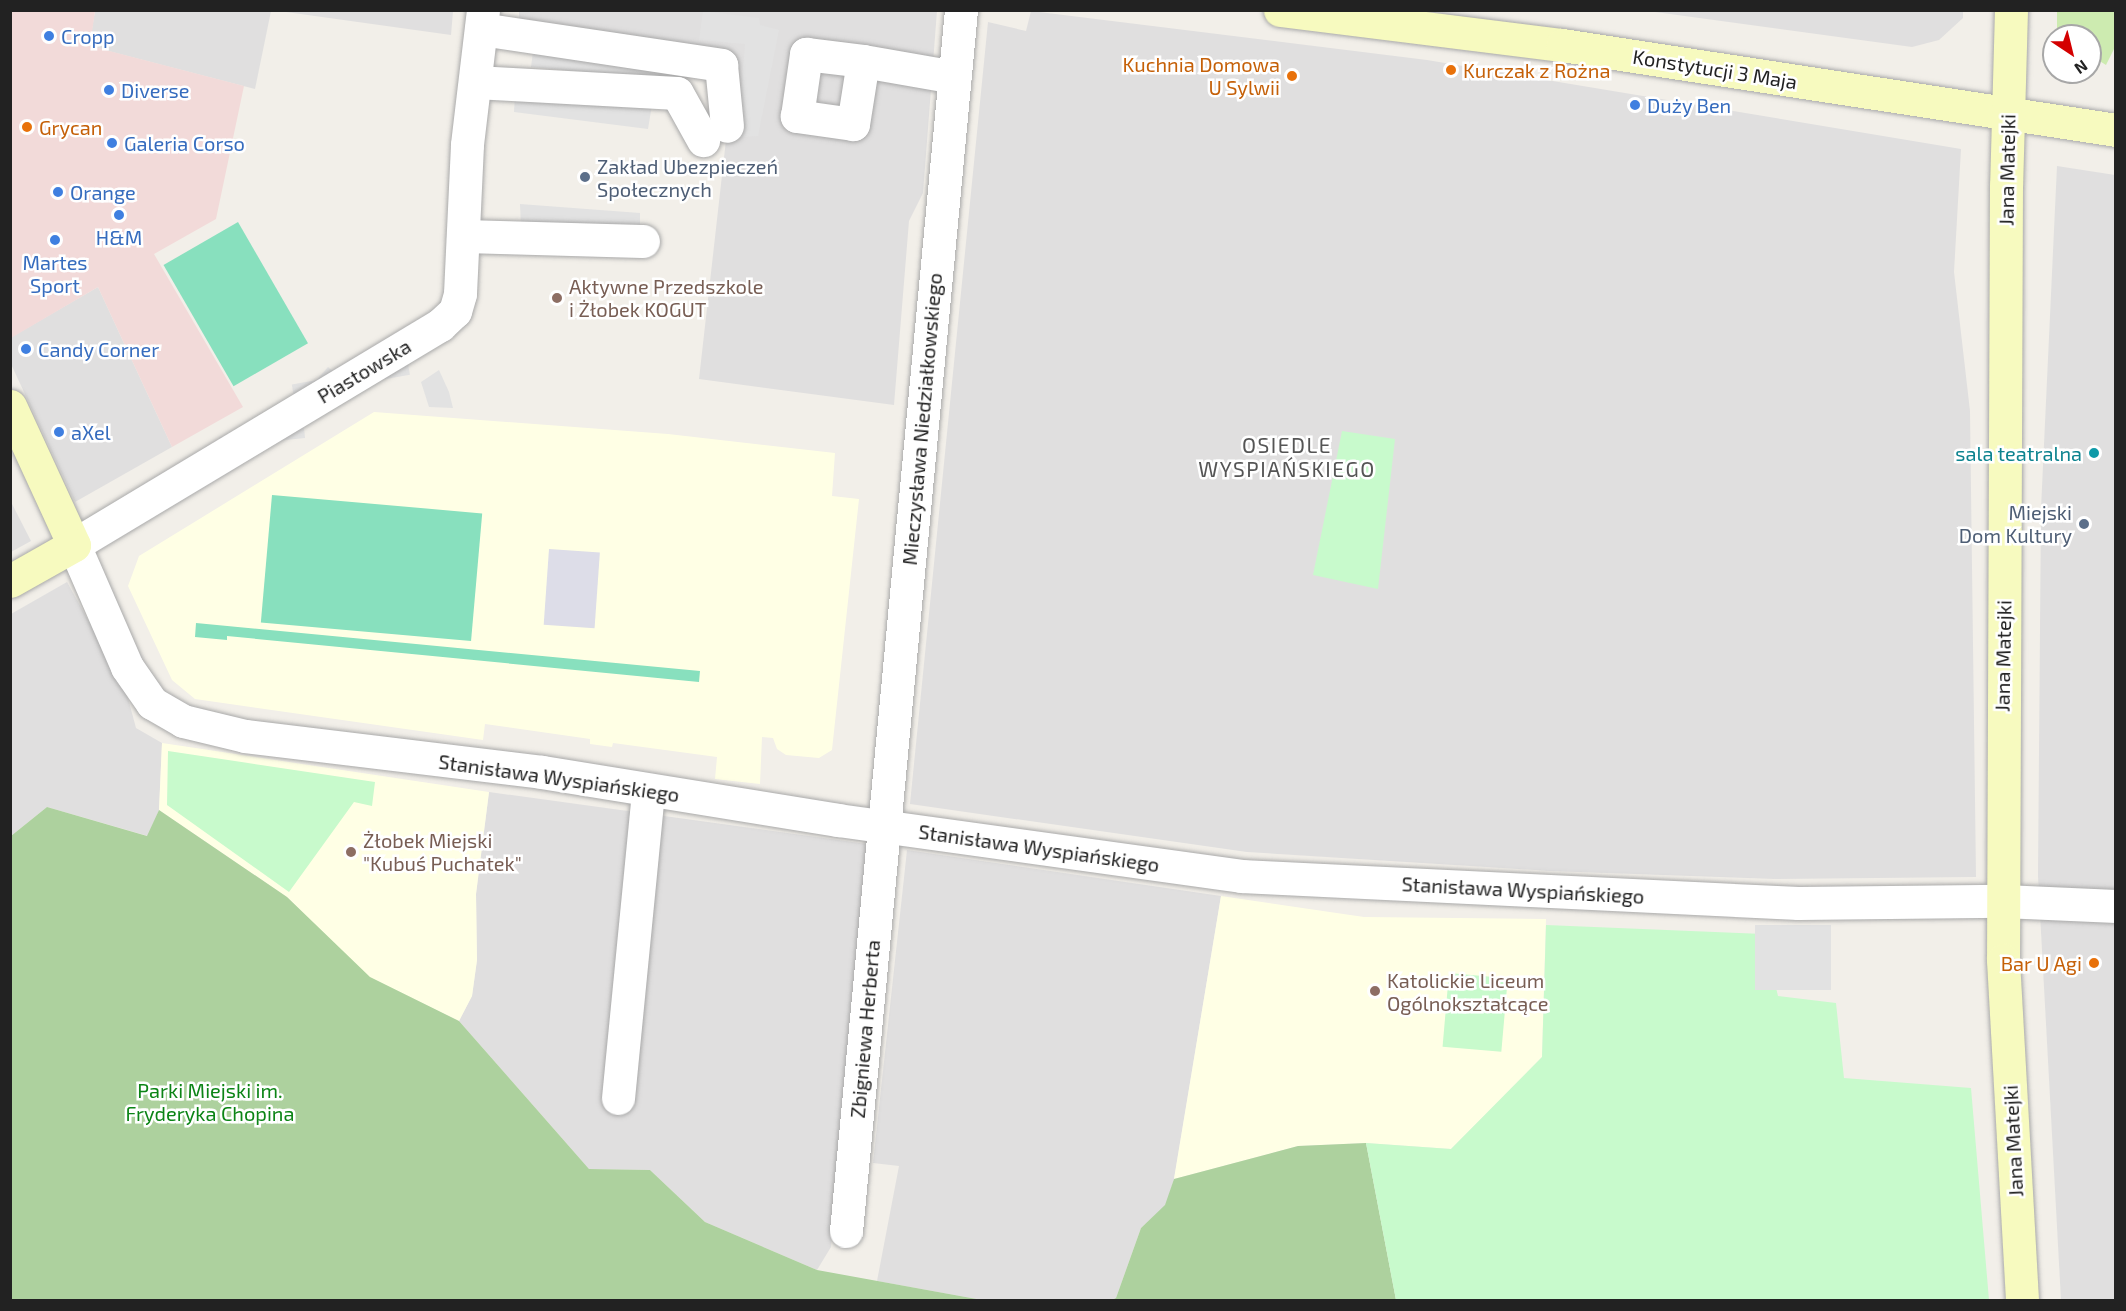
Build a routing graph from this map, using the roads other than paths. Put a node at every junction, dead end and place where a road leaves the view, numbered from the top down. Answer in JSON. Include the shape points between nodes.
{"nodes":[{"id":1,"x":961,"y":10,"type":"edge"},
{"id":2,"x":1280,"y":10,"type":"edge"},
{"id":3,"x":2011,"y":10,"type":"edge"},
{"id":4,"x":482,"y":20,"type":"edge"},
{"id":5,"x":863,"y":61,"type":"dead end"},
{"id":6,"x":955,"y":77,"type":"junction"},
{"id":7,"x":475,"y":82,"type":"junction"},
{"id":8,"x":2007,"y":112,"type":"junction"},
{"id":9,"x":2115,"y":130,"type":"edge"},
{"id":10,"x":463,"y":236,"type":"junction"},
{"id":11,"x":643,"y":241,"type":"dead end"},
{"id":12,"x":10,"y":405,"type":"edge"},
{"id":13,"x":74,"y":545,"type":"junction"},
{"id":14,"x":10,"y":581,"type":"edge"},
{"id":15,"x":648,"y":790,"type":"junction"},
{"id":16,"x":883,"y":826,"type":"junction"},
{"id":17,"x":2003,"y":901,"type":"junction"},
{"id":18,"x":2115,"y":906,"type":"edge"},
{"id":19,"x":618,"y":1098,"type":"dead end"},
{"id":20,"x":846,"y":1230,"type":"dead end"},
{"id":21,"x":2022,"y":1300,"type":"edge"}],
"edges":[{"from":1,"to":6,"type":"street","name":"Mieczysława Niedziałkowskiego"},
{"from":2,"to":8,"type":"street","name":"Konstytucji 3 Maja","via":[[1552,44]]},
{"from":3,"to":8,"type":"street","name":"Jana Matejki"},
{"from":4,"to":7,"type":"street","name":"Piastowska"},
{"from":4,"to":7,"type":"street","via":[[721,65],[715,133],[677,93]]},
{"from":5,"to":6,"type":"street"},
{"from":6,"to":16,"type":"street","name":"Mieczysława Niedziałkowskiego"},
{"from":7,"to":10,"type":"street","name":"Piastowska"},
{"from":8,"to":9,"type":"street","name":"Konstytucji 3 Maja"},
{"from":8,"to":17,"type":"street","name":"Jana Matejki"},
{"from":10,"to":11,"type":"street"},
{"from":10,"to":13,"type":"street","name":"Piastowska","via":[[460,294],[455,311],[440,325]]},
{"from":12,"to":13,"type":"street"},
{"from":13,"to":14,"type":"street","name":"Piastowska"},
{"from":13,"to":15,"type":"street","name":"Stanisława Wyspiańskiego","via":[[128,667],[152,703],[183,721],[245,736],[542,772]]},
{"from":15,"to":16,"type":"street","name":"Stanisława Wyspiańskiego"},
{"from":15,"to":19,"type":"street"},
{"from":16,"to":17,"type":"street","name":"Stanisława Wyspiańskiego","via":[[1241,876],[1798,903]]},
{"from":16,"to":20,"type":"street","name":"Zbigniewa Herberta"},
{"from":17,"to":18,"type":"street","name":"Stanisława Wyspiańskiego"},
{"from":17,"to":21,"type":"street","name":"Jana Matejki"}]}
